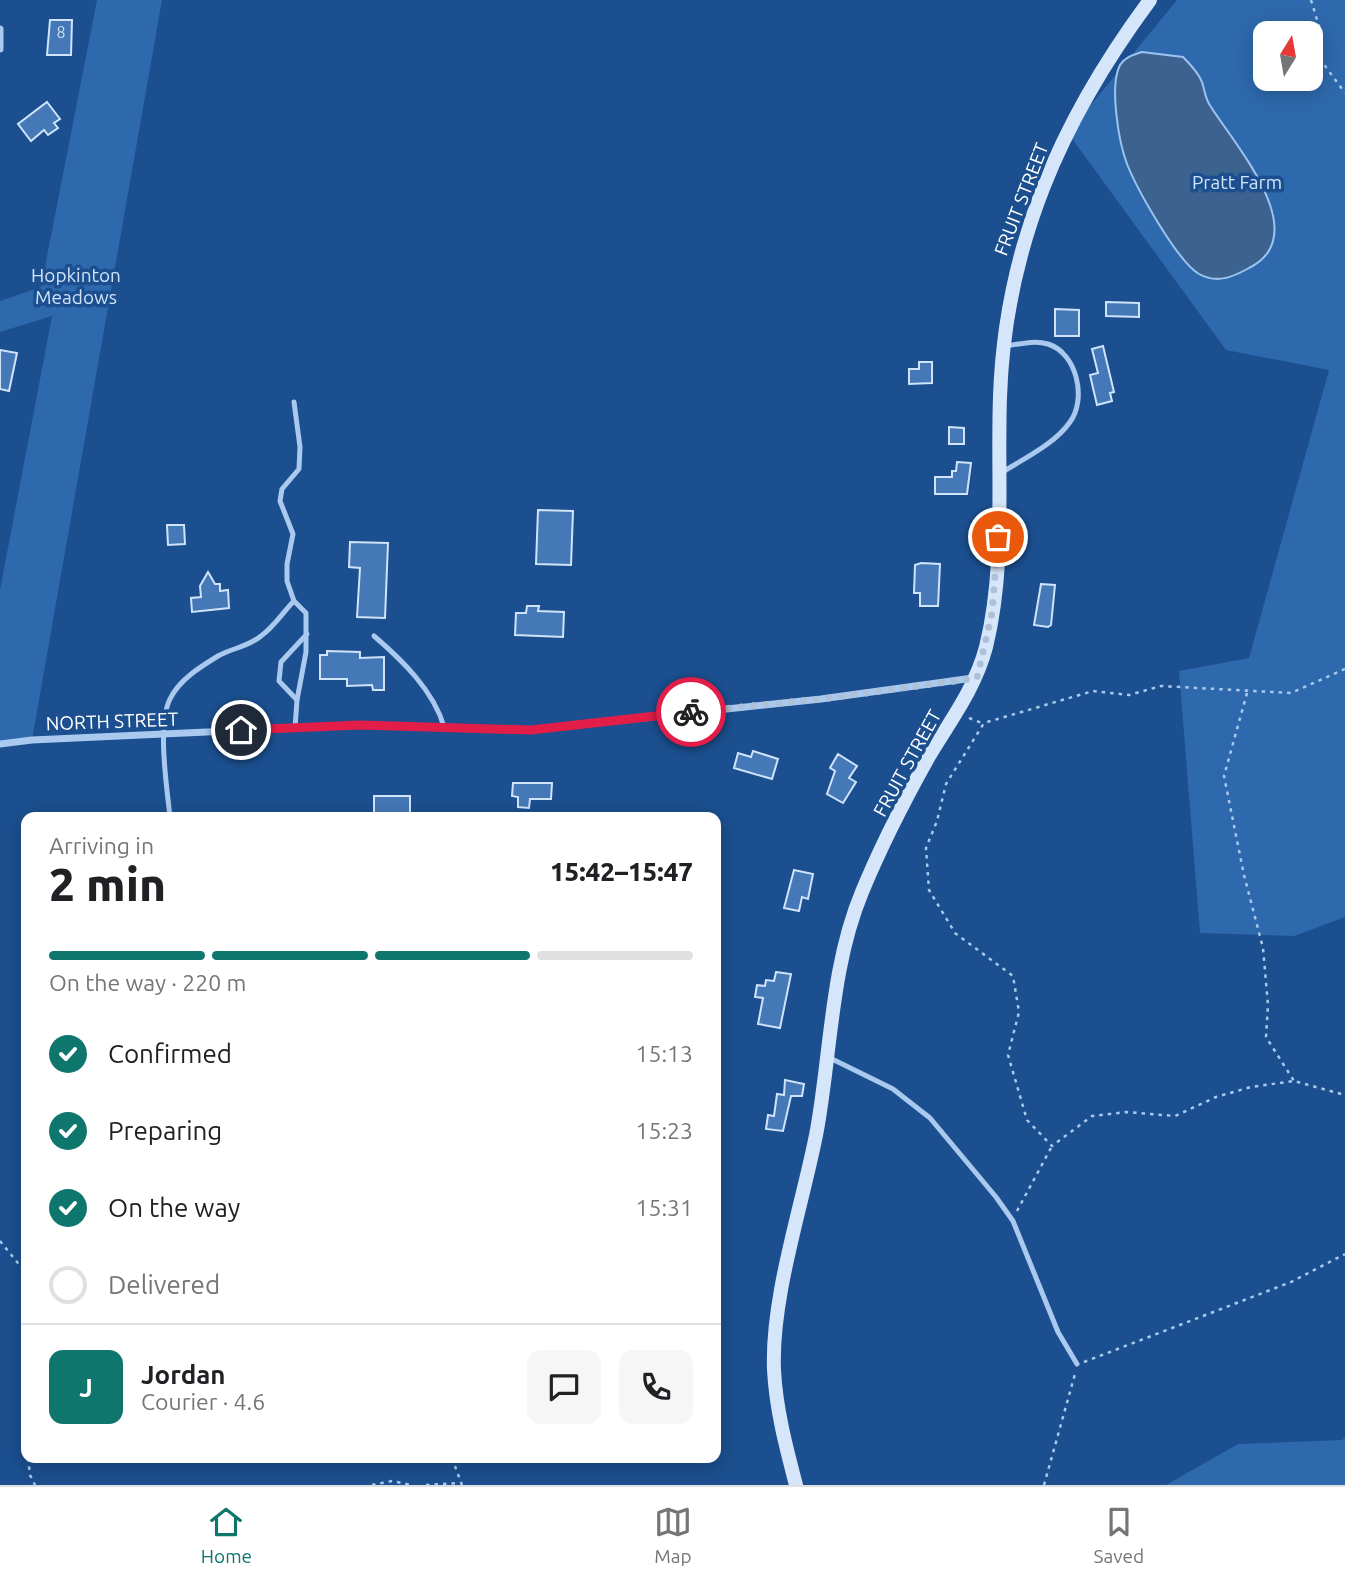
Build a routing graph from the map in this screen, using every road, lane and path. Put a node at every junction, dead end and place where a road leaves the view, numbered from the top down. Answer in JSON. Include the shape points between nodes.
{"nodes":[{"id":1,"x":1150,"y":0,"type":"edge"},
{"id":2,"x":1311,"y":0,"type":"edge"},
{"id":3,"x":0,"y":29,"type":"edge"},
{"id":4,"x":0,"y":49,"type":"edge"},
{"id":5,"x":1345,"y":93,"type":"edge"},
{"id":6,"x":1003,"y":347,"type":"junction"},
{"id":7,"x":294,"y":402,"type":"dead end"},
{"id":8,"x":999,"y":475,"type":"junction"},
{"id":9,"x":294,"y":601,"type":"junction"},
{"id":10,"x":307,"y":634,"type":"junction"},
{"id":11,"x":374,"y":636,"type":"dead end"},
{"id":12,"x":1345,"y":669,"type":"edge"},
{"id":13,"x":977,"y":678,"type":"junction"},
{"id":14,"x":1247,"y":693,"type":"junction"},
{"id":15,"x":297,"y":700,"type":"junction"},
{"id":16,"x":444,"y":727,"type":"junction"},
{"id":17,"x":295,"y":728,"type":"junction"},
{"id":18,"x":165,"y":735,"type":"junction"},
{"id":19,"x":0,"y":744,"type":"edge"},
{"id":20,"x":170,"y":812,"type":"edge"},
{"id":21,"x":828,"y":1057,"type":"junction"},
{"id":22,"x":1294,"y":1082,"type":"junction"},
{"id":23,"x":1345,"y":1095,"type":"edge"},
{"id":24,"x":1052,"y":1146,"type":"junction"},
{"id":25,"x":1013,"y":1221,"type":"junction"},
{"id":26,"x":0,"y":1241,"type":"edge"},
{"id":27,"x":1345,"y":1254,"type":"edge"},
{"id":28,"x":21,"y":1267,"type":"edge"},
{"id":29,"x":1077,"y":1364,"type":"junction"},
{"id":30,"x":29,"y":1463,"type":"edge"},
{"id":31,"x":454,"y":1463,"type":"edge"},
{"id":32,"x":461,"y":1484,"type":"edge"},
{"id":33,"x":35,"y":1485,"type":"edge"},
{"id":34,"x":372,"y":1485,"type":"edge"},
{"id":35,"x":412,"y":1485,"type":"edge"},
{"id":36,"x":426,"y":1485,"type":"edge"},
{"id":37,"x":796,"y":1485,"type":"edge"},
{"id":38,"x":1044,"y":1485,"type":"edge"}],
"edges":[{"from":1,"to":6,"type":"street","name":"FRUIT STREET","via":[[1121,39],[1054,161],[1016,265]]},
{"from":2,"to":5,"type":"path","via":[[1319,26],[1320,59]]},
{"from":3,"to":4,"type":"street"},
{"from":6,"to":8,"type":"street","name":"FRUIT STREET"},
{"from":6,"to":8,"type":"lane","via":[[1050,344],[1065,354],[1076,377],[1078,397],[1072,421]]},
{"from":7,"to":9,"type":"lane","via":[[299,469],[282,489],[281,501],[293,534],[287,581]]},
{"from":8,"to":13,"type":"street","name":"FRUIT STREET","via":[[992,613]]},
{"from":9,"to":10,"type":"lane","via":[[306,613]]},
{"from":9,"to":18,"type":"lane","via":[[250,645],[224,652],[183,681],[170,698]]},
{"from":10,"to":15,"type":"lane"},
{"from":10,"to":15,"type":"lane","via":[[281,662],[279,681]]},
{"from":11,"to":16,"type":"lane","via":[[420,682],[439,710]]},
{"from":12,"to":14,"type":"path","via":[[1291,693]]},
{"from":13,"to":16,"type":"street","name":"NORTH STREET","via":[[550,728]]},
{"from":13,"to":21,"type":"street","name":"FRUIT STREET","via":[[912,788],[861,895],[850,928]]},
{"from":14,"to":22,"type":"path","via":[[1224,776],[1263,948],[1266,1037]]},
{"from":14,"to":24,"type":"path","via":[[1161,686],[1129,695],[1093,691],[1025,709],[984,723],[946,784],[926,848],[929,890],[955,933],[1013,976],[1020,1012],[1008,1055],[1027,1120]]},
{"from":15,"to":17,"type":"lane"},
{"from":16,"to":17,"type":"street","name":"NORTH STREET"},
{"from":17,"to":18,"type":"street","name":"NORTH STREET"},
{"from":18,"to":19,"type":"street","name":"NORTH STREET"},
{"from":18,"to":20,"type":"lane"},
{"from":21,"to":25,"type":"lane","via":[[893,1089],[930,1118]]},
{"from":21,"to":37,"type":"street","name":"FRUIT STREET","via":[[776,1339],[779,1414]]},
{"from":22,"to":23,"type":"path"},
{"from":22,"to":24,"type":"path","via":[[1228,1093],[1175,1116],[1126,1112],[1092,1116]]},
{"from":24,"to":25,"type":"path"},
{"from":25,"to":29,"type":"lane","via":[[1058,1332]]},
{"from":26,"to":28,"type":"path"},
{"from":27,"to":29,"type":"path","via":[[1291,1282]]},
{"from":29,"to":38,"type":"path"},
{"from":30,"to":33,"type":"path"},
{"from":31,"to":32,"type":"path"},
{"from":32,"to":36,"type":"path"},
{"from":34,"to":35,"type":"path","via":[[392,1481]]}]}
